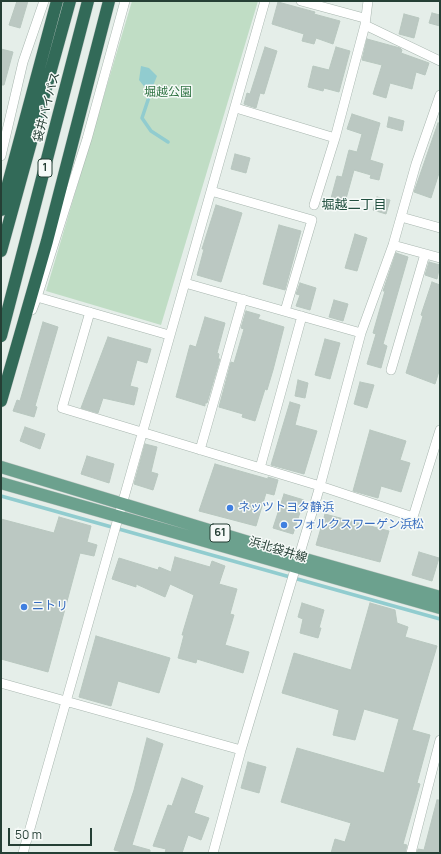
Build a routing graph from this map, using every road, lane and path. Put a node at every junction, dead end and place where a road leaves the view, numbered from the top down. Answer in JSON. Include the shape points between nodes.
{"nodes":[{"id":1,"x":44,"y":1,"type":"edge"},
{"id":2,"x":57,"y":1,"type":"edge"},
{"id":3,"x":70,"y":1,"type":"edge"},
{"id":4,"x":88,"y":1,"type":"edge"},
{"id":5,"x":109,"y":1,"type":"edge"},
{"id":6,"x":125,"y":1,"type":"edge"},
{"id":7,"x":265,"y":1,"type":"edge"},
{"id":8,"x":301,"y":1,"type":"edge"},
{"id":9,"x":368,"y":1,"type":"edge"},
{"id":10,"x":365,"y":22,"type":"junction"},
{"id":11,"x":440,"y":61,"type":"edge"},
{"id":12,"x":440,"y":94,"type":"edge"},
{"id":13,"x":236,"y":108,"type":"junction"},
{"id":14,"x":335,"y":138,"type":"junction"},
{"id":15,"x":1,"y":156,"type":"edge"},
{"id":16,"x":211,"y":191,"type":"junction"},
{"id":17,"x":314,"y":205,"type":"dead end"},
{"id":18,"x":1,"y":210,"type":"edge"},
{"id":19,"x":401,"y":217,"type":"junction"},
{"id":20,"x":440,"y":228,"type":"edge"},
{"id":21,"x":393,"y":245,"type":"junction"},
{"id":22,"x":1,"y":251,"type":"edge"},
{"id":23,"x":426,"y":254,"type":"junction"},
{"id":24,"x":440,"y":258,"type":"edge"},
{"id":25,"x":185,"y":283,"type":"junction"},
{"id":26,"x":37,"y":297,"type":"junction"},
{"id":27,"x":243,"y":300,"type":"junction"},
{"id":28,"x":285,"y":311,"type":"junction"},
{"id":29,"x":90,"y":312,"type":"junction"},
{"id":30,"x":302,"y":316,"type":"junction"},
{"id":31,"x":362,"y":333,"type":"junction"},
{"id":32,"x":20,"y":334,"type":"junction"},
{"id":33,"x":169,"y":335,"type":"junction"},
{"id":34,"x":1,"y":336,"type":"edge"},
{"id":35,"x":391,"y":370,"type":"dead end"},
{"id":36,"x":1,"y":401,"type":"edge"},
{"id":37,"x":440,"y":430,"type":"edge"},
{"id":38,"x":142,"y":432,"type":"junction"},
{"id":39,"x":200,"y":450,"type":"junction"},
{"id":40,"x":1,"y":467,"type":"edge"},
{"id":41,"x":260,"y":468,"type":"junction"},
{"id":42,"x":1,"y":483,"type":"edge"},
{"id":43,"x":320,"y":486,"type":"junction"},
{"id":44,"x":123,"y":502,"type":"junction"},
{"id":45,"x":119,"y":517,"type":"junction"},
{"id":46,"x":297,"y":562,"type":"junction"},
{"id":47,"x":440,"y":597,"type":"edge"},
{"id":48,"x":440,"y":608,"type":"edge"},
{"id":49,"x":1,"y":683,"type":"edge"},
{"id":50,"x":66,"y":700,"type":"junction"},
{"id":51,"x":440,"y":740,"type":"edge"},
{"id":52,"x":241,"y":750,"type":"junction"},
{"id":53,"x":23,"y":853,"type":"edge"},
{"id":54,"x":213,"y":853,"type":"edge"},
{"id":55,"x":411,"y":853,"type":"edge"}],
"edges":[{"from":1,"to":15,"type":"street","via":[[22,62]]},
{"from":2,"to":18,"type":"highway"},
{"from":3,"to":22,"type":"highway","name":"袋井バイパス","number":"1"},
{"from":4,"to":34,"type":"highway","name":"袋井バイパス","number":"1"},
{"from":5,"to":32,"type":"highway","via":[[47,241]]},
{"from":6,"to":26,"type":"street","via":[[87,139]]},
{"from":7,"to":13,"type":"street"},
{"from":8,"to":10,"type":"street"},
{"from":9,"to":10,"type":"street"},
{"from":10,"to":11,"type":"street"},
{"from":10,"to":14,"type":"street"},
{"from":12,"to":19,"type":"street"},
{"from":13,"to":14,"type":"street"},
{"from":13,"to":16,"type":"street"},
{"from":14,"to":17,"type":"street"},
{"from":16,"to":25,"type":"street"},
{"from":16,"to":28,"type":"street","via":[[312,220]]},
{"from":19,"to":20,"type":"street"},
{"from":19,"to":21,"type":"street"},
{"from":21,"to":23,"type":"street"},
{"from":21,"to":31,"type":"street"},
{"from":23,"to":24,"type":"street"},
{"from":23,"to":35,"type":"street"},
{"from":25,"to":27,"type":"street"},
{"from":25,"to":33,"type":"street"},
{"from":26,"to":29,"type":"street"},
{"from":26,"to":32,"type":"street"},
{"from":27,"to":28,"type":"street"},
{"from":27,"to":39,"type":"street"},
{"from":28,"to":30,"type":"street"},
{"from":29,"to":33,"type":"street"},
{"from":29,"to":38,"type":"street","via":[[62,408]]},
{"from":30,"to":31,"type":"street"},
{"from":30,"to":41,"type":"street"},
{"from":31,"to":43,"type":"street"},
{"from":32,"to":36,"type":"highway"},
{"from":33,"to":38,"type":"street"},
{"from":37,"to":43,"type":"street","via":[[412,517]]},
{"from":38,"to":39,"type":"street"},
{"from":38,"to":44,"type":"street"},
{"from":39,"to":41,"type":"street"},
{"from":40,"to":44,"type":"main road","name":"浜北袋井線","number":"61"},
{"from":41,"to":43,"type":"street"},
{"from":42,"to":45,"type":"main road","name":"浜北袋井線","number":"61"},
{"from":43,"to":46,"type":"street"},
{"from":44,"to":45,"type":"street"},
{"from":44,"to":46,"type":"main road","name":"浜北袋井線","number":"61"},
{"from":45,"to":46,"type":"main road","name":"浜北袋井線","number":"61"},
{"from":45,"to":50,"type":"street"},
{"from":46,"to":47,"type":"main road","name":"浜北袋井線","number":"61"},
{"from":46,"to":48,"type":"main road","name":"浜北袋井線","number":"61"},
{"from":46,"to":52,"type":"street"},
{"from":49,"to":50,"type":"street"},
{"from":50,"to":52,"type":"street"},
{"from":50,"to":53,"type":"street"},
{"from":51,"to":55,"type":"street"},
{"from":52,"to":54,"type":"street"}]}
